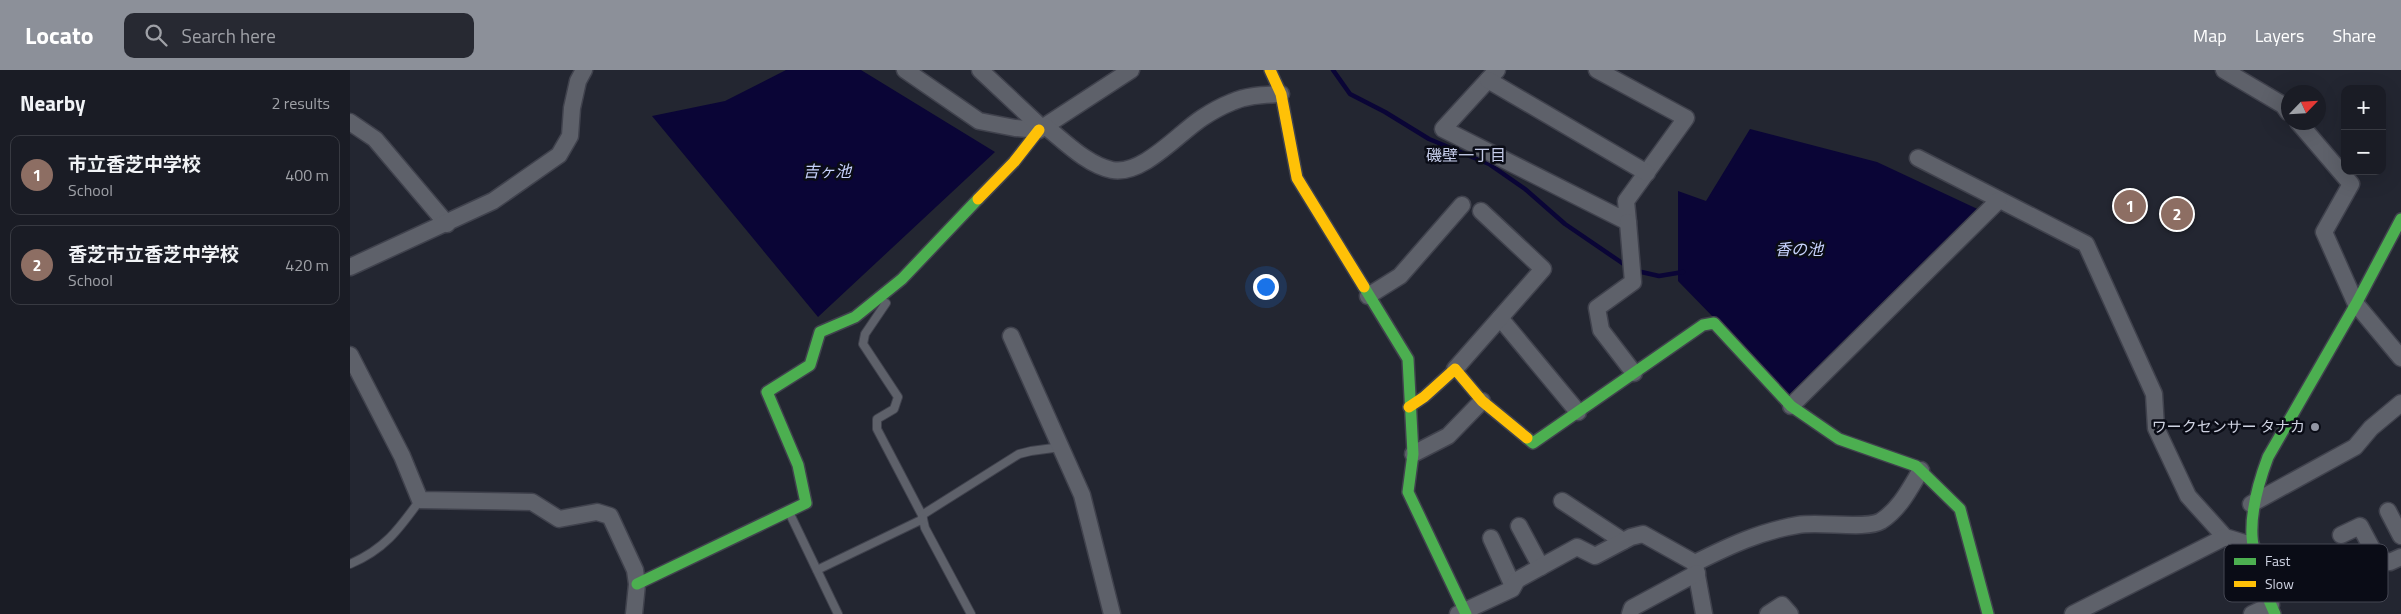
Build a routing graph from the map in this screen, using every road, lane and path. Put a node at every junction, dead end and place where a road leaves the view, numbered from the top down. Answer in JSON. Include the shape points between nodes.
{"nodes":[{"id":1,"x":584,"y":70,"type":"edge"},
{"id":2,"x":905,"y":70,"type":"edge"},
{"id":3,"x":980,"y":70,"type":"edge"},
{"id":4,"x":1131,"y":70,"type":"edge"},
{"id":5,"x":1270,"y":70,"type":"edge"},
{"id":6,"x":1598,"y":70,"type":"edge"},
{"id":7,"x":2224,"y":70,"type":"edge"},
{"id":8,"x":1493,"y":75,"type":"edge"},
{"id":9,"x":1281,"y":94,"type":"junction"},
{"id":10,"x":2281,"y":104,"type":"edge"},
{"id":11,"x":350,"y":122,"type":"edge"},
{"id":12,"x":1042,"y":128,"type":"junction"},
{"id":13,"x":2305,"y":130,"type":"edge"},
{"id":14,"x":1918,"y":158,"type":"dead end"},
{"id":15,"x":1647,"y":173,"type":"junction"},
{"id":16,"x":1999,"y":200,"type":"junction"},
{"id":17,"x":1462,"y":205,"type":"dead end"},
{"id":18,"x":1481,"y":211,"type":"dead end"},
{"id":19,"x":2401,"y":219,"type":"edge"},
{"id":20,"x":1628,"y":222,"type":"junction"},
{"id":21,"x":447,"y":224,"type":"junction"},
{"id":22,"x":350,"y":267,"type":"edge"},
{"id":23,"x":902,"y":279,"type":"junction"},
{"id":24,"x":1368,"y":296,"type":"junction"},
{"id":25,"x":2356,"y":304,"type":"junction"},
{"id":26,"x":1500,"y":318,"type":"junction"},
{"id":27,"x":1011,"y":336,"type":"dead end"},
{"id":28,"x":350,"y":355,"type":"edge"},
{"id":29,"x":2401,"y":358,"type":"edge"},
{"id":30,"x":1455,"y":369,"type":"junction"},
{"id":31,"x":1634,"y":373,"type":"junction"},
{"id":32,"x":1482,"y":401,"type":"junction"},
{"id":33,"x":2401,"y":403,"type":"edge"},
{"id":34,"x":1792,"y":406,"type":"junction"},
{"id":35,"x":1409,"y":407,"type":"junction"},
{"id":36,"x":1578,"y":412,"type":"junction"},
{"id":37,"x":1061,"y":447,"type":"junction"},
{"id":38,"x":1413,"y":454,"type":"junction"},
{"id":39,"x":1921,"y":470,"type":"junction"},
{"id":40,"x":420,"y":500,"type":"junction"},
{"id":41,"x":1562,"y":500,"type":"dead end"},
{"id":42,"x":2251,"y":504,"type":"junction"},
{"id":43,"x":2388,"y":511,"type":"dead end"},
{"id":44,"x":789,"y":512,"type":"junction"},
{"id":45,"x":923,"y":517,"type":"junction"},
{"id":46,"x":1519,"y":526,"type":"dead end"},
{"id":47,"x":2340,"y":535,"type":"dead end"},
{"id":48,"x":2401,"y":536,"type":"edge"},
{"id":49,"x":2225,"y":537,"type":"junction"},
{"id":50,"x":1491,"y":538,"type":"dead end"},
{"id":51,"x":1623,"y":541,"type":"junction"},
{"id":52,"x":2248,"y":544,"type":"edge"},
{"id":53,"x":2251,"y":544,"type":"edge"},
{"id":54,"x":2370,"y":544,"type":"edge"},
{"id":55,"x":2401,"y":557,"type":"edge"},
{"id":56,"x":2388,"y":561,"type":"edge"},
{"id":57,"x":350,"y":564,"type":"edge"},
{"id":58,"x":1541,"y":567,"type":"junction"},
{"id":59,"x":1696,"y":568,"type":"junction"},
{"id":60,"x":817,"y":570,"type":"junction"},
{"id":61,"x":637,"y":584,"type":"junction"},
{"id":62,"x":1513,"y":586,"type":"junction"},
{"id":63,"x":2273,"y":609,"type":"edge"},
{"id":64,"x":1463,"y":613,"type":"edge"},
{"id":65,"x":634,"y":614,"type":"edge"},
{"id":66,"x":838,"y":614,"type":"edge"},
{"id":67,"x":971,"y":614,"type":"edge"},
{"id":68,"x":1112,"y":614,"type":"edge"},
{"id":69,"x":1630,"y":614,"type":"edge"},
{"id":70,"x":1704,"y":614,"type":"edge"},
{"id":71,"x":1768,"y":614,"type":"edge"},
{"id":72,"x":1790,"y":614,"type":"edge"},
{"id":73,"x":1988,"y":614,"type":"edge"},
{"id":74,"x":2073,"y":614,"type":"edge"},
{"id":75,"x":2252,"y":614,"type":"edge"}],
"edges":[{"from":1,"to":21,"type":"street","via":[[574,99],[570,136],[559,155],[493,201]]},
{"from":2,"to":12,"type":"street","via":[[979,120],[1015,128]]},
{"from":3,"to":12,"type":"street"},
{"from":4,"to":12,"type":"street"},
{"from":5,"to":9,"type":"street"},
{"from":6,"to":15,"type":"street","via":[[1686,118]]},
{"from":7,"to":10,"type":"street"},
{"from":8,"to":15,"type":"street"},
{"from":8,"to":20,"type":"street","via":[[1443,129]]},
{"from":9,"to":12,"type":"street","via":[[1253,95],[1234,101],[1202,118],[1148,160],[1132,168],[1113,170],[1093,162]]},
{"from":9,"to":24,"type":"street","via":[[1297,178]]},
{"from":11,"to":21,"type":"street","via":[[375,139]]},
{"from":12,"to":23,"type":"street","via":[[1014,162]]},
{"from":13,"to":25,"type":"street","via":[[2351,184],[2324,232]]},
{"from":14,"to":16,"type":"street"},
{"from":15,"to":20,"type":"street","via":[[1626,201]]},
{"from":16,"to":34,"type":"street"},
{"from":16,"to":49,"type":"street","via":[[2086,244],[2154,394],[2156,428],[2188,496]]},
{"from":17,"to":24,"type":"street","via":[[1400,276]]},
{"from":18,"to":26,"type":"street","via":[[1543,269]]},
{"from":19,"to":25,"type":"street"},
{"from":20,"to":31,"type":"street","via":[[1633,282],[1597,308],[1602,330]]},
{"from":21,"to":22,"type":"street"},
{"from":23,"to":44,"type":"street","via":[[855,317],[820,332],[810,365],[766,392],[798,466],[806,503]]},
{"from":23,"to":45,"type":"lane","via":[[865,334],[863,344],[898,397],[894,409],[878,419],[878,429]]},
{"from":24,"to":35,"type":"street","via":[[1408,359]]},
{"from":25,"to":29,"type":"street"},
{"from":25,"to":42,"type":"street","via":[[2268,456]]},
{"from":26,"to":30,"type":"street"},
{"from":26,"to":36,"type":"street"},
{"from":27,"to":37,"type":"street"},
{"from":28,"to":40,"type":"street","via":[[402,456]]},
{"from":30,"to":32,"type":"street"},
{"from":30,"to":35,"type":"street"},
{"from":31,"to":34,"type":"street","via":[[1703,325],[1714,323]]},
{"from":31,"to":36,"type":"street"},
{"from":32,"to":36,"type":"street","via":[[1534,443]]},
{"from":32,"to":38,"type":"street","via":[[1448,436]]},
{"from":33,"to":42,"type":"street","via":[[2371,428],[2355,447]]},
{"from":34,"to":39,"type":"street","via":[[1839,439]]},
{"from":35,"to":38,"type":"street"},
{"from":37,"to":45,"type":"lane","via":[[1019,454]]},
{"from":37,"to":68,"type":"street","via":[[1082,494]]},
{"from":38,"to":64,"type":"street","via":[[1408,492]]},
{"from":39,"to":59,"type":"street","via":[[1897,508],[1873,524],[1799,524],[1740,541]]},
{"from":39,"to":73,"type":"street","via":[[1960,509]]},
{"from":40,"to":57,"type":"lane","via":[[393,537],[377,550]]},
{"from":40,"to":61,"type":"street","via":[[532,502],[559,519],[597,512],[610,516],[635,570]]},
{"from":41,"to":51,"type":"street"},
{"from":42,"to":53,"type":"street"},
{"from":43,"to":48,"type":"street"},
{"from":44,"to":60,"type":"lane"},
{"from":44,"to":61,"type":"street"},
{"from":45,"to":60,"type":"lane"},
{"from":45,"to":67,"type":"lane"},
{"from":46,"to":58,"type":"street"},
{"from":47,"to":54,"type":"street","via":[[2360,526]]},
{"from":49,"to":52,"type":"street"},
{"from":49,"to":74,"type":"street"},
{"from":50,"to":62,"type":"street"},
{"from":51,"to":58,"type":"street","via":[[1595,556],[1577,548]]},
{"from":51,"to":59,"type":"street","via":[[1643,534]]},
{"from":55,"to":56,"type":"street"},
{"from":58,"to":62,"type":"street","via":[[1517,580]]},
{"from":59,"to":69,"type":"street","via":[[1632,608]]},
{"from":59,"to":70,"type":"street"},
{"from":60,"to":66,"type":"lane"},
{"from":61,"to":65,"type":"street"},
{"from":62,"to":64,"type":"street"},
{"from":63,"to":75,"type":"street"},
{"from":71,"to":72,"type":"street","via":[[1782,605]]}]}
